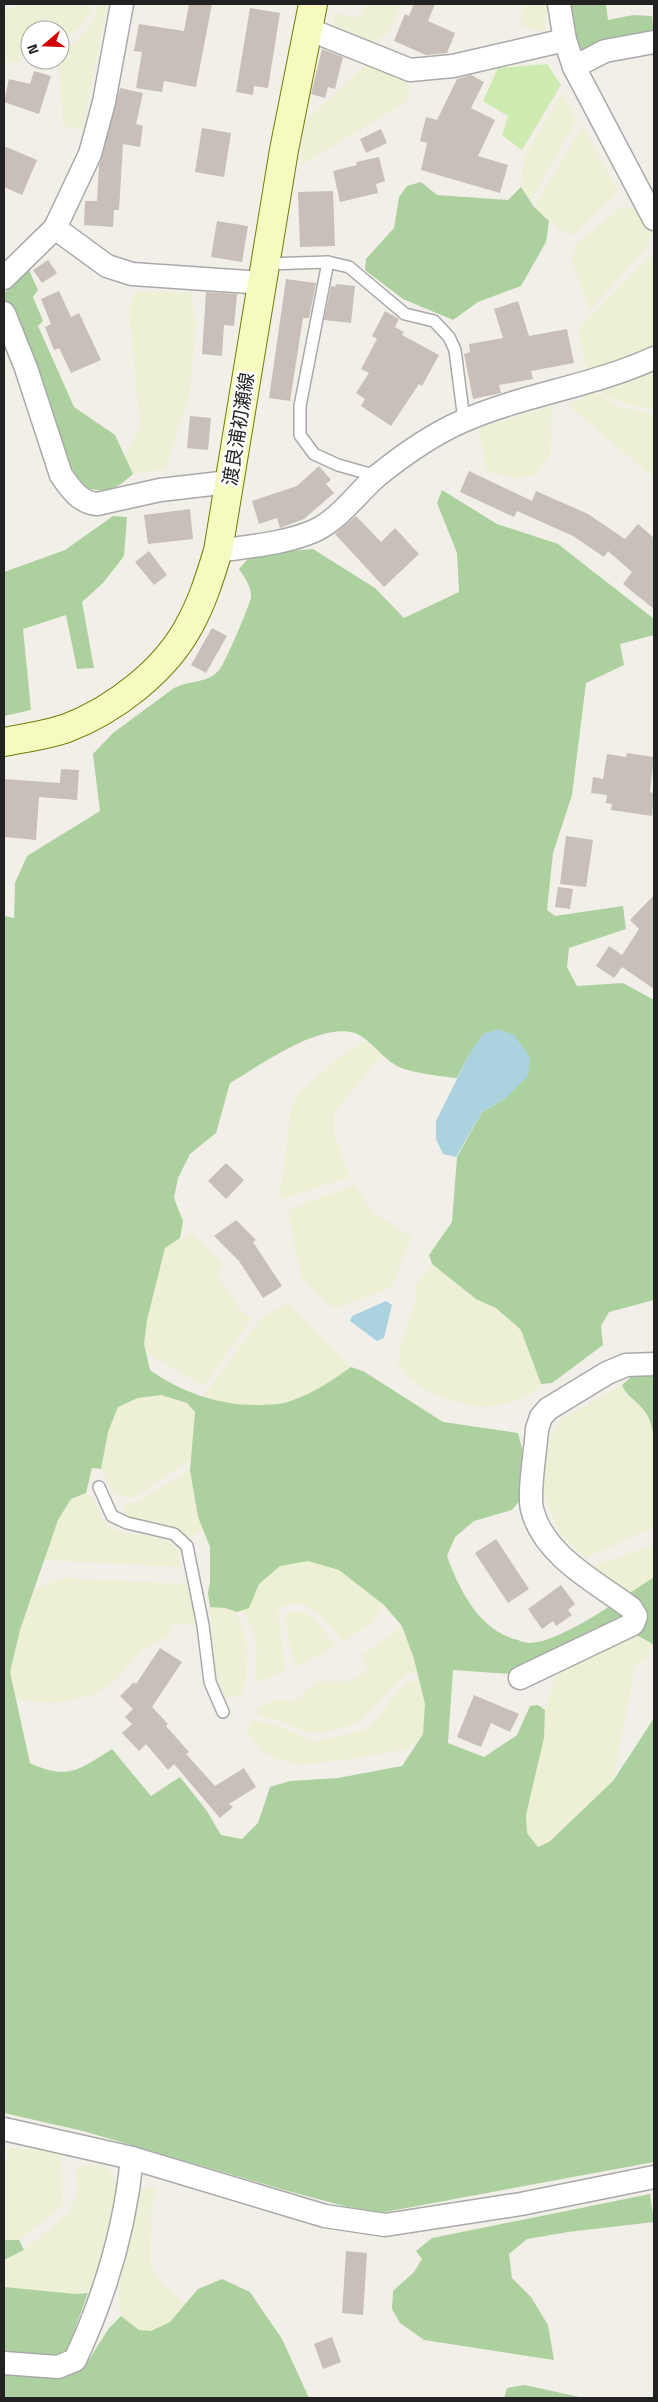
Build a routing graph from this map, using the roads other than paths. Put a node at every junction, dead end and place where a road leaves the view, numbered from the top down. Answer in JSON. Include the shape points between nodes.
{"nodes":[{"id":1,"x":122,"y":4,"type":"edge"},
{"id":2,"x":558,"y":4,"type":"edge"},
{"id":3,"x":310,"y":16,"type":"edge"},
{"id":4,"x":565,"y":40,"type":"junction"},
{"id":5,"x":654,"y":42,"type":"edge"},
{"id":6,"x":574,"y":67,"type":"junction"},
{"id":7,"x":654,"y":219,"type":"edge"},
{"id":8,"x":55,"y":228,"type":"junction"},
{"id":9,"x":328,"y":262,"type":"junction"},
{"id":10,"x":263,"y":274,"type":"junction"},
{"id":11,"x":4,"y":278,"type":"edge"},
{"id":12,"x":4,"y":313,"type":"edge"},
{"id":13,"x":654,"y":358,"type":"edge"},
{"id":14,"x":464,"y":420,"type":"junction"},
{"id":15,"x":377,"y":476,"type":"junction"},
{"id":16,"x":229,"y":482,"type":"junction"},
{"id":17,"x":218,"y":551,"type":"junction"},
{"id":18,"x":4,"y":742,"type":"edge"},
{"id":19,"x":654,"y":1364,"type":"edge"},
{"id":20,"x":100,"y":1487,"type":"dead end"},
{"id":21,"x":520,"y":1678,"type":"dead end"},
{"id":22,"x":223,"y":1712,"type":"dead end"},
{"id":23,"x":4,"y":2129,"type":"edge"},
{"id":24,"x":132,"y":2158,"type":"junction"},
{"id":25,"x":654,"y":2177,"type":"edge"},
{"id":26,"x":4,"y":2363,"type":"edge"}],
"edges":[{"from":1,"to":8,"type":"street","via":[[104,102],[90,154]]},
{"from":2,"to":4,"type":"street"},
{"from":3,"to":4,"type":"street","via":[[410,70],[453,66]]},
{"from":3,"to":10,"type":"main road","name":"渡良浦初瀬線"},
{"from":4,"to":6,"type":"street"},
{"from":5,"to":6,"type":"street","via":[[605,51]]},
{"from":6,"to":7,"type":"street"},
{"from":8,"to":10,"type":"street","via":[[107,266],[132,274]]},
{"from":8,"to":11,"type":"street"},
{"from":9,"to":10,"type":"lane"},
{"from":9,"to":14,"type":"lane","via":[[349,268],[405,314],[434,321],[449,337],[454,350]]},
{"from":9,"to":15,"type":"lane","via":[[300,406],[300,435],[314,454]]},
{"from":10,"to":16,"type":"main road","name":"渡良浦初瀬線"},
{"from":12,"to":16,"type":"street","via":[[61,475],[87,503]]},
{"from":13,"to":14,"type":"street","via":[[628,370]]},
{"from":14,"to":15,"type":"street","via":[[432,437]]},
{"from":15,"to":17,"type":"street","via":[[315,531]]},
{"from":16,"to":17,"type":"main road","name":"渡良浦初瀬線"},
{"from":17,"to":18,"type":"main road","name":"渡良浦初瀬線","via":[[189,627],[166,660],[95,715],[67,728]]},
{"from":19,"to":21,"type":"street","via":[[626,1365],[607,1372],[548,1408],[541,1417],[532,1508],[537,1525],[552,1547],[631,1608],[636,1616],[633,1624]]},
{"from":20,"to":22,"type":"lane","via":[[112,1516],[127,1523],[174,1534],[187,1546],[203,1625],[210,1682]]},
{"from":23,"to":24,"type":"street"},
{"from":24,"to":25,"type":"street","via":[[325,2216],[385,2225],[521,2204]]},
{"from":24,"to":26,"type":"street","via":[[129,2191],[110,2274],[75,2360],[58,2367]]}]}
